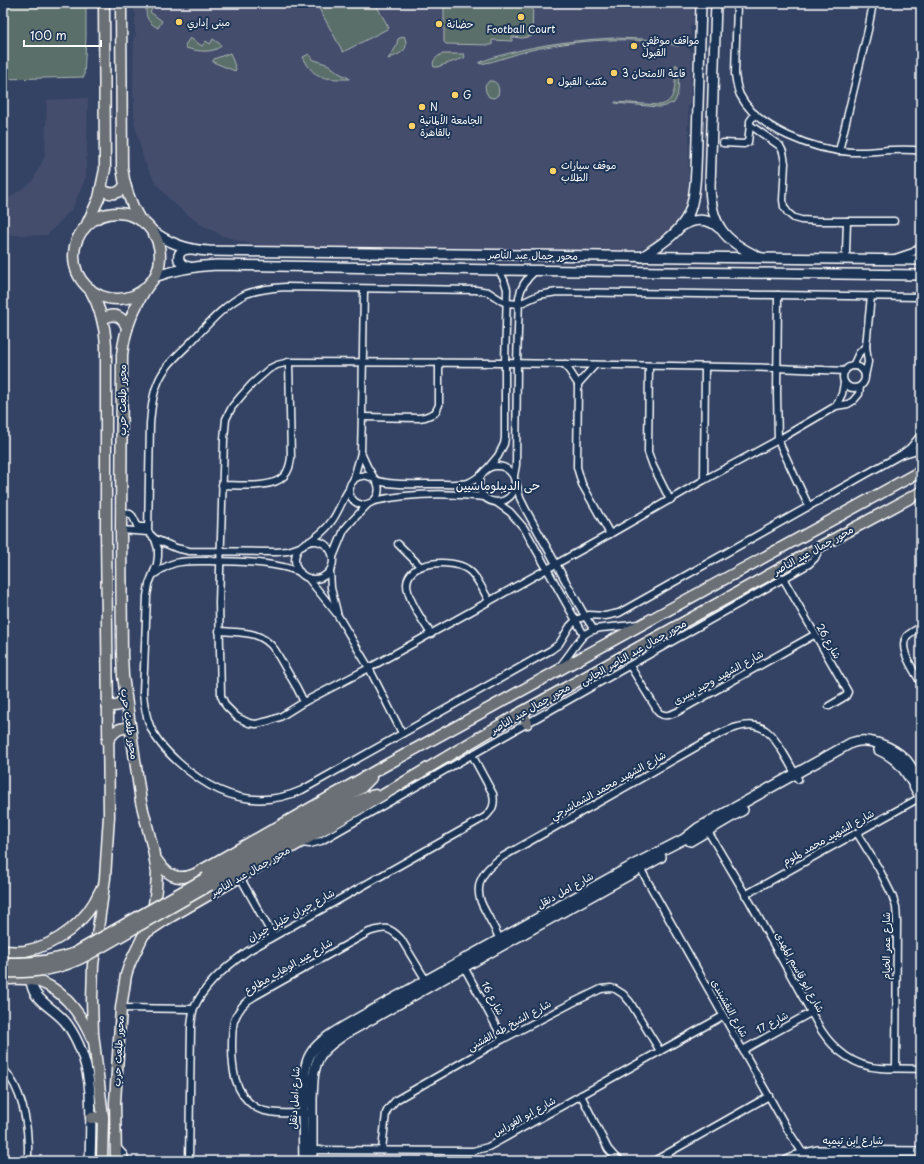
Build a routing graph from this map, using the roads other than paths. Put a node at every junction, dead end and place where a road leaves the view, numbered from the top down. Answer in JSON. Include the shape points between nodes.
{"nodes":[{"id":1,"x":104,"y":3,"type":"edge"},
{"id":2,"x":121,"y":3,"type":"edge"},
{"id":3,"x":701,"y":3,"type":"edge"},
{"id":4,"x":716,"y":3,"type":"edge"},
{"id":5,"x":737,"y":3,"type":"edge"},
{"id":6,"x":873,"y":3,"type":"edge"},
{"id":7,"x":755,"y":114,"type":"junction"},
{"id":8,"x":750,"y":125,"type":"junction"},
{"id":9,"x":723,"y":143,"type":"dead end"},
{"id":10,"x":697,"y":146,"type":"junction"},
{"id":11,"x":711,"y":147,"type":"junction"},
{"id":12,"x":919,"y":150,"type":"edge"},
{"id":13,"x":839,"y":151,"type":"junction"},
{"id":14,"x":125,"y":185,"type":"junction"},
{"id":15,"x":101,"y":188,"type":"junction"},
{"id":16,"x":140,"y":220,"type":"junction"},
{"id":17,"x":847,"y":221,"type":"junction"},
{"id":18,"x":894,"y":221,"type":"dead end"},
{"id":19,"x":86,"y":226,"type":"junction"},
{"id":20,"x":680,"y":228,"type":"junction"},
{"id":21,"x":150,"y":229,"type":"junction"},
{"id":22,"x":722,"y":231,"type":"junction"},
{"id":23,"x":921,"y":246,"type":"edge"},
{"id":24,"x":190,"y":249,"type":"junction"},
{"id":25,"x":575,"y":256,"type":"junction"},
{"id":26,"x":642,"y":257,"type":"junction"},
{"id":27,"x":762,"y":258,"type":"junction"},
{"id":28,"x":827,"y":259,"type":"junction"},
{"id":29,"x":847,"y":259,"type":"junction"},
{"id":30,"x":889,"y":259,"type":"junction"},
{"id":31,"x":921,"y":260,"type":"edge"},
{"id":32,"x":190,"y":267,"type":"junction"},
{"id":33,"x":499,"y":270,"type":"junction"},
{"id":34,"x":535,"y":271,"type":"junction"},
{"id":35,"x":575,"y":271,"type":"junction"},
{"id":36,"x":827,"y":274,"type":"junction"},
{"id":37,"x":849,"y":274,"type":"junction"},
{"id":38,"x":921,"y":275,"type":"edge"},
{"id":39,"x":151,"y":280,"type":"junction"},
{"id":40,"x":90,"y":289,"type":"junction"},
{"id":41,"x":364,"y":289,"type":"junction"},
{"id":42,"x":507,"y":289,"type":"junction"},
{"id":43,"x":520,"y":289,"type":"junction"},
{"id":44,"x":778,"y":294,"type":"junction"},
{"id":45,"x":871,"y":296,"type":"junction"},
{"id":46,"x":921,"y":297,"type":"edge"},
{"id":47,"x":507,"y":303,"type":"junction"},
{"id":48,"x":519,"y":304,"type":"junction"},
{"id":49,"x":103,"y":319,"type":"junction"},
{"id":50,"x":126,"y":329,"type":"junction"},
{"id":51,"x":866,"y":346,"type":"junction"},
{"id":52,"x":290,"y":362,"type":"junction"},
{"id":53,"x":363,"y":362,"type":"junction"},
{"id":54,"x":438,"y":362,"type":"junction"},
{"id":55,"x":505,"y":363,"type":"junction"},
{"id":56,"x":517,"y":363,"type":"junction"},
{"id":57,"x":565,"y":364,"type":"junction"},
{"id":58,"x":595,"y":365,"type":"junction"},
{"id":59,"x":649,"y":366,"type":"junction"},
{"id":60,"x":853,"y":366,"type":"junction"},
{"id":61,"x":706,"y":367,"type":"junction"},
{"id":62,"x":777,"y":368,"type":"junction"},
{"id":63,"x":845,"y":371,"type":"junction"},
{"id":64,"x":865,"y":376,"type":"junction"},
{"id":65,"x":844,"y":383,"type":"junction"},
{"id":66,"x":578,"y":384,"type":"junction"},
{"id":67,"x":860,"y":387,"type":"junction"},
{"id":68,"x":836,"y":406,"type":"junction"},
{"id":69,"x":362,"y":417,"type":"junction"},
{"id":70,"x":921,"y":435,"type":"edge"},
{"id":71,"x":778,"y":440,"type":"junction"},
{"id":72,"x":921,"y":447,"type":"edge"},
{"id":73,"x":361,"y":453,"type":"junction"},
{"id":74,"x":902,"y":454,"type":"junction"},
{"id":75,"x":488,"y":468,"type":"junction"},
{"id":76,"x":921,"y":470,"type":"edge"},
{"id":77,"x":481,"y":475,"type":"junction"},
{"id":78,"x":515,"y":479,"type":"junction"},
{"id":79,"x":375,"y":480,"type":"junction"},
{"id":80,"x":704,"y":480,"type":"junction"},
{"id":81,"x":353,"y":481,"type":"junction"},
{"id":82,"x":222,"y":485,"type":"junction"},
{"id":83,"x":350,"y":488,"type":"junction"},
{"id":84,"x":921,"y":492,"type":"edge"},
{"id":85,"x":485,"y":497,"type":"junction"},
{"id":86,"x":670,"y":500,"type":"junction"},
{"id":87,"x":374,"y":501,"type":"junction"},
{"id":88,"x":496,"y":502,"type":"junction"},
{"id":89,"x":368,"y":504,"type":"junction"},
{"id":90,"x":809,"y":507,"type":"junction"},
{"id":91,"x":121,"y":512,"type":"junction"},
{"id":92,"x":148,"y":529,"type":"junction"},
{"id":93,"x":121,"y":530,"type":"junction"},
{"id":94,"x":610,"y":534,"type":"junction"},
{"id":95,"x":155,"y":539,"type":"junction"},
{"id":96,"x":309,"y":542,"type":"junction"},
{"id":97,"x":398,"y":544,"type":"dead end"},
{"id":98,"x":303,"y":546,"type":"junction"},
{"id":99,"x":821,"y":546,"type":"junction"},
{"id":100,"x":220,"y":551,"type":"junction"},
{"id":101,"x":333,"y":558,"type":"junction"},
{"id":102,"x":220,"y":561,"type":"junction"},
{"id":103,"x":556,"y":564,"type":"junction"},
{"id":104,"x":420,"y":566,"type":"junction"},
{"id":105,"x":547,"y":569,"type":"junction"},
{"id":106,"x":330,"y":571,"type":"junction"},
{"id":107,"x":300,"y":572,"type":"junction"},
{"id":108,"x":153,"y":575,"type":"junction"},
{"id":109,"x":308,"y":578,"type":"junction"},
{"id":110,"x":783,"y":578,"type":"junction"},
{"id":111,"x":489,"y":601,"type":"junction"},
{"id":112,"x":337,"y":614,"type":"junction"},
{"id":113,"x":584,"y":616,"type":"junction"},
{"id":114,"x":576,"y":620,"type":"junction"},
{"id":115,"x":647,"y":622,"type":"junction"},
{"id":116,"x":921,"y":627,"type":"edge"},
{"id":117,"x":594,"y":630,"type":"junction"},
{"id":118,"x":219,"y":631,"type":"junction"},
{"id":119,"x":431,"y":634,"type":"junction"},
{"id":120,"x":584,"y":635,"type":"junction"},
{"id":121,"x":814,"y":635,"type":"junction"},
{"id":122,"x":630,"y":666,"type":"junction"},
{"id":123,"x":369,"y":668,"type":"junction"},
{"id":124,"x":555,"y":672,"type":"junction"},
{"id":125,"x":921,"y":683,"type":"edge"},
{"id":126,"x":125,"y":693,"type":"junction"},
{"id":127,"x":304,"y":702,"type":"junction"},
{"id":128,"x":107,"y":705,"type":"junction"},
{"id":129,"x":829,"y":706,"type":"dead end"},
{"id":130,"x":522,"y":712,"type":"junction"},
{"id":131,"x":527,"y":723,"type":"junction"},
{"id":132,"x":130,"y":728,"type":"junction"},
{"id":133,"x":402,"y":733,"type":"junction"},
{"id":134,"x":107,"y":741,"type":"junction"},
{"id":135,"x":472,"y":755,"type":"junction"},
{"id":136,"x":377,"y":770,"type":"junction"},
{"id":137,"x":797,"y":776,"type":"junction"},
{"id":138,"x":921,"y":784,"type":"edge"},
{"id":139,"x":384,"y":794,"type":"junction"},
{"id":140,"x":921,"y":798,"type":"edge"},
{"id":141,"x":706,"y":828,"type":"junction"},
{"id":142,"x":857,"y":833,"type":"junction"},
{"id":143,"x":300,"y":843,"type":"junction"},
{"id":144,"x":155,"y":858,"type":"junction"},
{"id":145,"x":638,"y":866,"type":"junction"},
{"id":146,"x":183,"y":877,"type":"junction"},
{"id":147,"x":240,"y":877,"type":"junction"},
{"id":148,"x":105,"y":878,"type":"junction"},
{"id":149,"x":208,"y":881,"type":"junction"},
{"id":150,"x":746,"y":895,"type":"junction"},
{"id":151,"x":193,"y":904,"type":"junction"},
{"id":152,"x":144,"y":934,"type":"junction"},
{"id":153,"x":273,"y":936,"type":"junction"},
{"id":154,"x":501,"y":942,"type":"junction"},
{"id":155,"x":31,"y":950,"type":"junction"},
{"id":156,"x":3,"y":951,"type":"edge"},
{"id":157,"x":3,"y":963,"type":"edge"},
{"id":158,"x":464,"y":967,"type":"junction"},
{"id":159,"x":3,"y":972,"type":"edge"},
{"id":160,"x":3,"y":979,"type":"edge"},
{"id":161,"x":31,"y":980,"type":"junction"},
{"id":162,"x":428,"y":983,"type":"junction"},
{"id":163,"x":121,"y":1008,"type":"junction"},
{"id":164,"x":193,"y":1009,"type":"junction"},
{"id":165,"x":812,"y":1012,"type":"junction"},
{"id":166,"x":723,"y":1016,"type":"junction"},
{"id":167,"x":503,"y":1039,"type":"junction"},
{"id":168,"x":95,"y":1050,"type":"junction"},
{"id":169,"x":743,"y":1050,"type":"junction"},
{"id":170,"x":660,"y":1051,"type":"junction"},
{"id":171,"x":3,"y":1068,"type":"edge"},
{"id":172,"x":92,"y":1068,"type":"junction"},
{"id":173,"x":896,"y":1068,"type":"junction"},
{"id":174,"x":921,"y":1069,"type":"edge"},
{"id":175,"x":581,"y":1095,"type":"junction"},
{"id":176,"x":768,"y":1096,"type":"junction"},
{"id":177,"x":308,"y":1113,"type":"junction"},
{"id":178,"x":91,"y":1118,"type":"junction"},
{"id":179,"x":103,"y":1118,"type":"junction"},
{"id":180,"x":116,"y":1146,"type":"junction"},
{"id":181,"x":312,"y":1150,"type":"junction"},
{"id":182,"x":382,"y":1150,"type":"junction"},
{"id":183,"x":921,"y":1152,"type":"edge"},
{"id":184,"x":806,"y":1158,"type":"edge"},
{"id":185,"x":28,"y":1161,"type":"edge"},
{"id":186,"x":90,"y":1161,"type":"edge"},
{"id":187,"x":102,"y":1161,"type":"edge"},
{"id":188,"x":116,"y":1161,"type":"edge"},
{"id":189,"x":125,"y":1161,"type":"edge"},
{"id":190,"x":189,"y":1161,"type":"edge"},
{"id":191,"x":304,"y":1161,"type":"edge"},
{"id":192,"x":312,"y":1161,"type":"edge"},
{"id":193,"x":621,"y":1161,"type":"edge"},
{"id":194,"x":654,"y":1161,"type":"edge"},
{"id":195,"x":787,"y":1161,"type":"edge"}],
"edges":[{"from":1,"to":15,"type":"main road","via":[[105,168]]},
{"from":2,"to":14,"type":"main road","via":[[122,167]]},
{"from":3,"to":10,"type":"main road"},
{"from":4,"to":11,"type":"main road"},
{"from":5,"to":7,"type":"street","via":[[736,85],[739,94]]},
{"from":6,"to":13,"type":"street"},
{"from":7,"to":8,"type":"street"},
{"from":7,"to":13,"type":"street","via":[[792,138]]},
{"from":8,"to":9,"type":"street","via":[[748,142]]},
{"from":8,"to":17,"type":"street","via":[[780,146],[783,152],[783,200],[788,213],[801,220]]},
{"from":10,"to":11,"type":"main road"},
{"from":10,"to":20,"type":"main road","via":[[692,202]]},
{"from":11,"to":22,"type":"main road","via":[[711,204]]},
{"from":12,"to":13,"type":"street"},
{"from":14,"to":15,"type":"main road","via":[[120,192],[114,194]]},
{"from":14,"to":16,"type":"main road"},
{"from":15,"to":19,"type":"main road"},
{"from":16,"to":19,"type":"main road","via":[[127,214],[112,213],[98,217]]},
{"from":16,"to":21,"type":"main road"},
{"from":17,"to":18,"type":"street"},
{"from":17,"to":29,"type":"street"},
{"from":19,"to":40,"type":"main road","via":[[78,238],[74,259],[81,278]]},
{"from":20,"to":22,"type":"main road","via":[[686,223],[701,220],[709,221]]},
{"from":20,"to":26,"type":"main road"},
{"from":21,"to":24,"type":"main road","name":"محور جمال عبد الناصر","via":[[171,242]]},
{"from":21,"to":39,"type":"main road","via":[[157,241],[160,256],[157,270]]},
{"from":22,"to":27,"type":"main road","via":[[742,249]]},
{"from":23,"to":30,"type":"street","via":[[908,254]]},
{"from":24,"to":25,"type":"main road","name":"محور جمال عبد الناصر"},
{"from":24,"to":32,"type":"main road","via":[[183,250],[179,258],[183,266]]},
{"from":25,"to":26,"type":"main road","name":"محور جمال عبد الناصر"},
{"from":25,"to":35,"type":"main road"},
{"from":26,"to":27,"type":"main road","name":"محور جمال عبد الناصر"},
{"from":27,"to":28,"type":"main road","name":"محور جمال عبد الناصر"},
{"from":28,"to":29,"type":"main road","name":"محور جمال عبد الناصر"},
{"from":28,"to":36,"type":"main road","via":[[830,266]]},
{"from":29,"to":30,"type":"main road","name":"محور جمال عبد الناصر"},
{"from":29,"to":37,"type":"main road"},
{"from":30,"to":31,"type":"main road","name":"محور جمال عبد الناصر"},
{"from":32,"to":33,"type":"main road","name":"محور جمال عبد الناصر","via":[[217,265]]},
{"from":32,"to":39,"type":"main road","name":"محور جمال عبد الناصر"},
{"from":33,"to":34,"type":"main road","name":"محور جمال عبد الناصر"},
{"from":33,"to":42,"type":"street"},
{"from":34,"to":35,"type":"main road","name":"محور جمال عبد الناصر"},
{"from":34,"to":43,"type":"street"},
{"from":35,"to":36,"type":"main road","name":"محور جمال عبد الناصر"},
{"from":36,"to":37,"type":"main road","name":"محور جمال عبد الناصر"},
{"from":37,"to":38,"type":"main road","name":"محور جمال عبد الناصر"},
{"from":39,"to":40,"type":"main road","via":[[137,293],[122,298],[108,297]]},
{"from":39,"to":50,"type":"main road","name":"محور طلعت حرب"},
{"from":40,"to":49,"type":"main road","name":"محور طلعت حرب"},
{"from":41,"to":47,"type":"street","via":[[476,290],[488,292]]},
{"from":41,"to":53,"type":"street"},
{"from":41,"to":92,"type":"street","via":[[268,288],[247,294],[221,312],[174,358],[157,384],[151,409]]},
{"from":42,"to":43,"type":"street"},
{"from":42,"to":47,"type":"street"},
{"from":43,"to":48,"type":"street"},
{"from":44,"to":45,"type":"street"},
{"from":44,"to":48,"type":"street","via":[[557,292],[544,293]]},
{"from":44,"to":62,"type":"street"},
{"from":45,"to":46,"type":"street"},
{"from":45,"to":51,"type":"street"},
{"from":47,"to":48,"type":"street"},
{"from":47,"to":55,"type":"street"},
{"from":48,"to":56,"type":"street"},
{"from":49,"to":50,"type":"main road","via":[[107,316],[118,316],[126,324]]},
{"from":49,"to":128,"type":"main road","name":"محور طلعت حرب","via":[[106,345]]},
{"from":50,"to":91,"type":"main road","name":"محور طلعت حرب","via":[[122,366]]},
{"from":51,"to":60,"type":"street","via":[[859,353]]},
{"from":51,"to":64,"type":"street","via":[[868,362]]},
{"from":52,"to":53,"type":"street"},
{"from":52,"to":82,"type":"street","via":[[264,372],[229,413],[224,439]]},
{"from":52,"to":82,"type":"street","via":[[291,458],[288,471],[279,480],[269,483]]},
{"from":53,"to":54,"type":"street"},
{"from":53,"to":69,"type":"street"},
{"from":54,"to":55,"type":"street"},
{"from":54,"to":69,"type":"street","via":[[439,405],[435,413],[419,418]]},
{"from":55,"to":56,"type":"street"},
{"from":55,"to":75,"type":"street","via":[[505,438],[498,456]]},
{"from":56,"to":57,"type":"street"},
{"from":56,"to":78,"type":"street"},
{"from":57,"to":58,"type":"street"},
{"from":57,"to":66,"type":"street"},
{"from":58,"to":59,"type":"street"},
{"from":58,"to":66,"type":"street"},
{"from":59,"to":61,"type":"street"},
{"from":59,"to":86,"type":"street","via":[[648,452]]},
{"from":60,"to":63,"type":"street"},
{"from":60,"to":64,"type":"street","via":[[861,368]]},
{"from":61,"to":62,"type":"street"},
{"from":61,"to":80,"type":"street"},
{"from":62,"to":63,"type":"street"},
{"from":62,"to":71,"type":"street"},
{"from":63,"to":65,"type":"street"},
{"from":64,"to":67,"type":"street","via":[[864,384]]},
{"from":65,"to":67,"type":"street","via":[[851,388]]},
{"from":65,"to":68,"type":"street"},
{"from":66,"to":94,"type":"street","via":[[577,467],[582,484]]},
{"from":67,"to":68,"type":"street","via":[[853,401]]},
{"from":68,"to":71,"type":"street"},
{"from":69,"to":73,"type":"street"},
{"from":70,"to":74,"type":"street"},
{"from":71,"to":80,"type":"street"},
{"from":71,"to":90,"type":"street"},
{"from":72,"to":74,"type":"street"},
{"from":73,"to":79,"type":"street"},
{"from":73,"to":81,"type":"street"},
{"from":74,"to":90,"type":"street"},
{"from":75,"to":77,"type":"street"},
{"from":75,"to":78,"type":"street","via":[[500,465],[506,467]]},
{"from":76,"to":115,"type":"main road","name":"محور جمال عبد الناصر"},
{"from":77,"to":79,"type":"street","via":[[460,484],[395,484]]},
{"from":77,"to":85,"type":"street","via":[[479,487]]},
{"from":78,"to":88,"type":"street","via":[[513,494],[508,499]]},
{"from":78,"to":103,"type":"street","via":[[522,504]]},
{"from":79,"to":81,"type":"street","via":[[365,475]]},
{"from":79,"to":87,"type":"street","via":[[379,491]]},
{"from":80,"to":86,"type":"street"},
{"from":81,"to":83,"type":"street"},
{"from":82,"to":100,"type":"street"},
{"from":83,"to":89,"type":"street","via":[[355,501],[359,504]]},
{"from":83,"to":96,"type":"street","via":[[331,522],[320,535]]},
{"from":84,"to":99,"type":"main road","name":"محور جمال عبد الناصر"},
{"from":85,"to":87,"type":"street","via":[[413,495]]},
{"from":85,"to":88,"type":"street"},
{"from":86,"to":94,"type":"street"},
{"from":87,"to":89,"type":"street"},
{"from":88,"to":105,"type":"street","via":[[520,522]]},
{"from":89,"to":101,"type":"street","via":[[344,530]]},
{"from":90,"to":113,"type":"street","via":[[619,613]]},
{"from":91,"to":92,"type":"street","via":[[132,515],[137,526]]},
{"from":91,"to":93,"type":"main road","name":"محور طلعت حرب"},
{"from":92,"to":93,"type":"street"},
{"from":92,"to":95,"type":"street"},
{"from":93,"to":126,"type":"main road","name":"محور طلعت حرب","via":[[122,654]]},
{"from":94,"to":103,"type":"street"},
{"from":95,"to":100,"type":"street","via":[[182,550]]},
{"from":95,"to":108,"type":"street","via":[[158,556]]},
{"from":96,"to":98,"type":"street"},
{"from":96,"to":101,"type":"street","via":[[320,542],[325,545],[332,552]]},
{"from":97,"to":104,"type":"street"},
{"from":98,"to":100,"type":"street","via":[[282,552]]},
{"from":98,"to":107,"type":"street","via":[[296,556]]},
{"from":99,"to":110,"type":"street","name":"محور جمال عبد الناصر الجانبى","via":[[813,561]]},
{"from":99,"to":130,"type":"main road","name":"محور جمال عبد الناصر"},
{"from":100,"to":102,"type":"street"},
{"from":101,"to":106,"type":"street"},
{"from":102,"to":107,"type":"street","via":[[266,564]]},
{"from":102,"to":108,"type":"street","via":[[175,563]]},
{"from":102,"to":118,"type":"street"},
{"from":103,"to":105,"type":"street"},
{"from":103,"to":113,"type":"street"},
{"from":104,"to":111,"type":"street","via":[[455,564],[466,568]]},
{"from":104,"to":119,"type":"street","via":[[410,574],[407,584],[413,603]]},
{"from":105,"to":111,"type":"street"},
{"from":105,"to":114,"type":"street"},
{"from":106,"to":109,"type":"street","via":[[323,577]]},
{"from":106,"to":112,"type":"street"},
{"from":107,"to":109,"type":"street"},
{"from":108,"to":133,"type":"street","via":[[146,605],[144,707],[150,727],[166,750],[209,786],[255,800],[291,795]]},
{"from":109,"to":112,"type":"street"},
{"from":110,"to":121,"type":"street","name":"شارع 26"},
{"from":110,"to":122,"type":"street","name":"محور جمال عبد الناصر الجانبى"},
{"from":111,"to":119,"type":"street"},
{"from":112,"to":123,"type":"street"},
{"from":113,"to":114,"type":"street"},
{"from":113,"to":117,"type":"street"},
{"from":114,"to":120,"type":"street"},
{"from":114,"to":133,"type":"street","via":[[559,644],[551,650]]},
{"from":115,"to":117,"type":"street"},
{"from":115,"to":124,"type":"main road","name":"محور جمال عبد الناصر"},
{"from":116,"to":125,"type":"street","via":[[907,636],[904,646],[907,658]]},
{"from":117,"to":120,"type":"street"},
{"from":118,"to":127,"type":"street","via":[[260,636],[272,645]]},
{"from":118,"to":127,"type":"street","via":[[221,696],[237,718],[256,724],[280,717]]},
{"from":119,"to":123,"type":"street"},
{"from":120,"to":124,"type":"street"},
{"from":121,"to":122,"type":"street","name":"شارع الشهيد وحيد يسرى","via":[[669,716],[659,713]]},
{"from":121,"to":129,"type":"street","name":"شارع 26","via":[[848,692],[846,696]]},
{"from":122,"to":131,"type":"street","name":"محور جمال عبد الناصر الجانبى"},
{"from":123,"to":127,"type":"street"},
{"from":123,"to":133,"type":"street"},
{"from":124,"to":136,"type":"main road","name":"محور جمال عبد الناصر"},
{"from":126,"to":128,"type":"main road","via":[[120,705]]},
{"from":126,"to":132,"type":"main road","name":"محور طلعت حرب"},
{"from":128,"to":134,"type":"main road","name":"محور طلعت حرب"},
{"from":130,"to":131,"type":"main road"},
{"from":130,"to":139,"type":"main road","name":"محور جمال عبد الناصر"},
{"from":131,"to":135,"type":"street","name":"محور جمال عبد الناصر الجانبى"},
{"from":132,"to":134,"type":"main road","via":[[116,730]]},
{"from":132,"to":144,"type":"main road","name":"محور طلعت حرب","via":[[141,802]]},
{"from":134,"to":148,"type":"main road","name":"محور طلعت حرب","via":[[109,816]]},
{"from":135,"to":143,"type":"street","name":"محور جمال عبد الناصر الجانبى","via":[[321,842]]},
{"from":135,"to":153,"type":"street","name":"شارع جبران خليل جبران","via":[[493,794],[493,807],[486,817]]},
{"from":136,"to":146,"type":"main road","name":"محور جمال عبد الناصر","via":[[195,874]]},
{"from":136,"to":149,"type":"main road","via":[[366,784],[351,794]]},
{"from":137,"to":138,"type":"main road","name":"شارع امل دنقل","via":[[851,743],[867,740],[898,754],[908,763]]},
{"from":137,"to":140,"type":"main road","name":"شارع امل دنقل","via":[[848,750],[861,746],[871,747],[887,754],[902,766]]},
{"from":137,"to":141,"type":"main road","name":"شارع امل دنقل"},
{"from":137,"to":154,"type":"street","name":"شارع الشهيد محمد الشماشرجي","via":[[774,739],[760,727],[737,727],[712,738],[497,860],[483,875],[478,887],[481,902]]},
{"from":139,"to":143,"type":"main road","name":"محور جمال عبد الناصر"},
{"from":139,"to":149,"type":"main road","via":[[367,797],[354,803]]},
{"from":140,"to":142,"type":"street","name":"شارع الشهيد محمد لملوم"},
{"from":141,"to":145,"type":"main road","name":"شارع امل دنقل"},
{"from":141,"to":150,"type":"street","name":"شارع ابو قاسم المهدى"},
{"from":142,"to":150,"type":"street","name":"شارع الشهيد محمد لملوم"},
{"from":142,"to":173,"type":"street","name":"شارع عمر الخيام","via":[[879,869],[896,907]]},
{"from":143,"to":147,"type":"main road","name":"محور جمال عبد الناصر"},
{"from":144,"to":146,"type":"main road","via":[[166,872]]},
{"from":144,"to":152,"type":"main road","name":"محور طلعت حرب","via":[[155,897]]},
{"from":145,"to":154,"type":"main road","name":"شارع امل دنقل"},
{"from":145,"to":166,"type":"street","name":"شارع النقشبندى"},
{"from":146,"to":151,"type":"main road","via":[[183,893]]},
{"from":147,"to":151,"type":"main road","name":"محور جمال عبد الناصر"},
{"from":147,"to":153,"type":"street"},
{"from":148,"to":155,"type":"main road","via":[[95,901],[80,921],[54,941]]},
{"from":148,"to":168,"type":"main road","name":"محور طلعت حرب","via":[[93,971],[92,1011]]},
{"from":149,"to":157,"type":"main road","bridge":true,"via":[[74,954],[41,963]]},
{"from":149,"to":159,"type":"main road","bridge":true,"via":[[72,962],[36,972]]},
{"from":150,"to":165,"type":"street","name":"شارع ابو قاسم المهدى"},
{"from":151,"to":152,"type":"main road","name":"محور جمال عبد الناصر"},
{"from":152,"to":163,"type":"main road","name":"محور طلعت حرب","via":[[130,963]]},
{"from":153,"to":164,"type":"street","name":"شارع جبران خليل جبران","via":[[230,965],[206,988]]},
{"from":154,"to":158,"type":"main road","name":"شارع امل دنقل"},
{"from":154,"to":162,"type":"main road","name":"شارع امل دنقل"},
{"from":155,"to":156,"type":"main road"},
{"from":155,"to":161,"type":"main road","via":[[37,963]]},
{"from":158,"to":162,"type":"main road","name":"شارع امل دنقل"},
{"from":158,"to":167,"type":"street","name":"شارع 16"},
{"from":160,"to":161,"type":"main road"},
{"from":161,"to":168,"type":"main road","via":[[53,989],[71,1005],[86,1026]]},
{"from":161,"to":172,"type":"main road","via":[[38,997],[66,1022]]},
{"from":162,"to":177,"type":"main road","name":"شارع امل دنقل","via":[[345,1034],[322,1052],[314,1072]]},
{"from":162,"to":177,"type":"street","name":"شارع عبد الوهاب مطاوع","via":[[401,939],[390,930],[381,928],[369,932],[246,1002],[237,1014],[232,1029],[234,1074],[242,1094],[259,1109]]},
{"from":163,"to":164,"type":"street"},
{"from":163,"to":180,"type":"main road","name":"محور طلعت حرب","via":[[115,1102]]},
{"from":164,"to":190,"type":"street","name":"شارع جبران خليل جبران"},
{"from":165,"to":169,"type":"street","name":"شارع 17"},
{"from":165,"to":173,"type":"street","name":"شارع ابو قاسم المهدى","via":[[826,1037],[842,1054],[869,1066]]},
{"from":166,"to":169,"type":"street","name":"شارع النقشبندى"},
{"from":166,"to":170,"type":"street","name":"شارع ابو الفوراس"},
{"from":167,"to":170,"type":"street","name":"شارع الشيخ طه الفشنى","via":[[595,991],[611,988],[620,991],[627,998]]},
{"from":167,"to":182,"type":"street","name":"شارع الشيخ طه الفشنى","via":[[396,1100],[386,1113]]},
{"from":168,"to":172,"type":"main road","name":"محور طلعت حرب"},
{"from":169,"to":176,"type":"street","name":"شارع النقشبندى"},
{"from":170,"to":175,"type":"street","name":"شارع ابو الفوراس"},
{"from":171,"to":185,"type":"street","via":[[15,1086],[24,1110]]},
{"from":172,"to":178,"type":"main road"},
{"from":172,"to":179,"type":"main road","name":"محور طلعت حرب"},
{"from":173,"to":174,"type":"street","name":"شارع ابو قاسم المهدى"},
{"from":175,"to":182,"type":"street","name":"شارع ابو الفوراس","via":[[480,1150]]},
{"from":175,"to":193,"type":"street","via":[[608,1149]]},
{"from":176,"to":184,"type":"street","name":"شارع النقشبندى"},
{"from":176,"to":194,"type":"street"},
{"from":177,"to":181,"type":"main road","name":"شارع امل دنقل"},
{"from":177,"to":191,"type":"main road","name":"شارع امل دنقل"},
{"from":178,"to":179,"type":"main road"},
{"from":178,"to":186,"type":"main road"},
{"from":179,"to":187,"type":"main road","name":"محور طلعت حرب"},
{"from":180,"to":188,"type":"main road","name":"محور طلعت حرب"},
{"from":180,"to":189,"type":"street","via":[[124,1155]]},
{"from":181,"to":182,"type":"street","name":"شارع ابو الفوراس"},
{"from":181,"to":192,"type":"main road","name":"شارع امل دنقل"},
{"from":183,"to":184,"type":"main road","name":"شارع ابن تيميه","via":[[824,1151],[811,1152]]},
{"from":184,"to":195,"type":"main road","name":"شارع ابن تيميه"}]}
